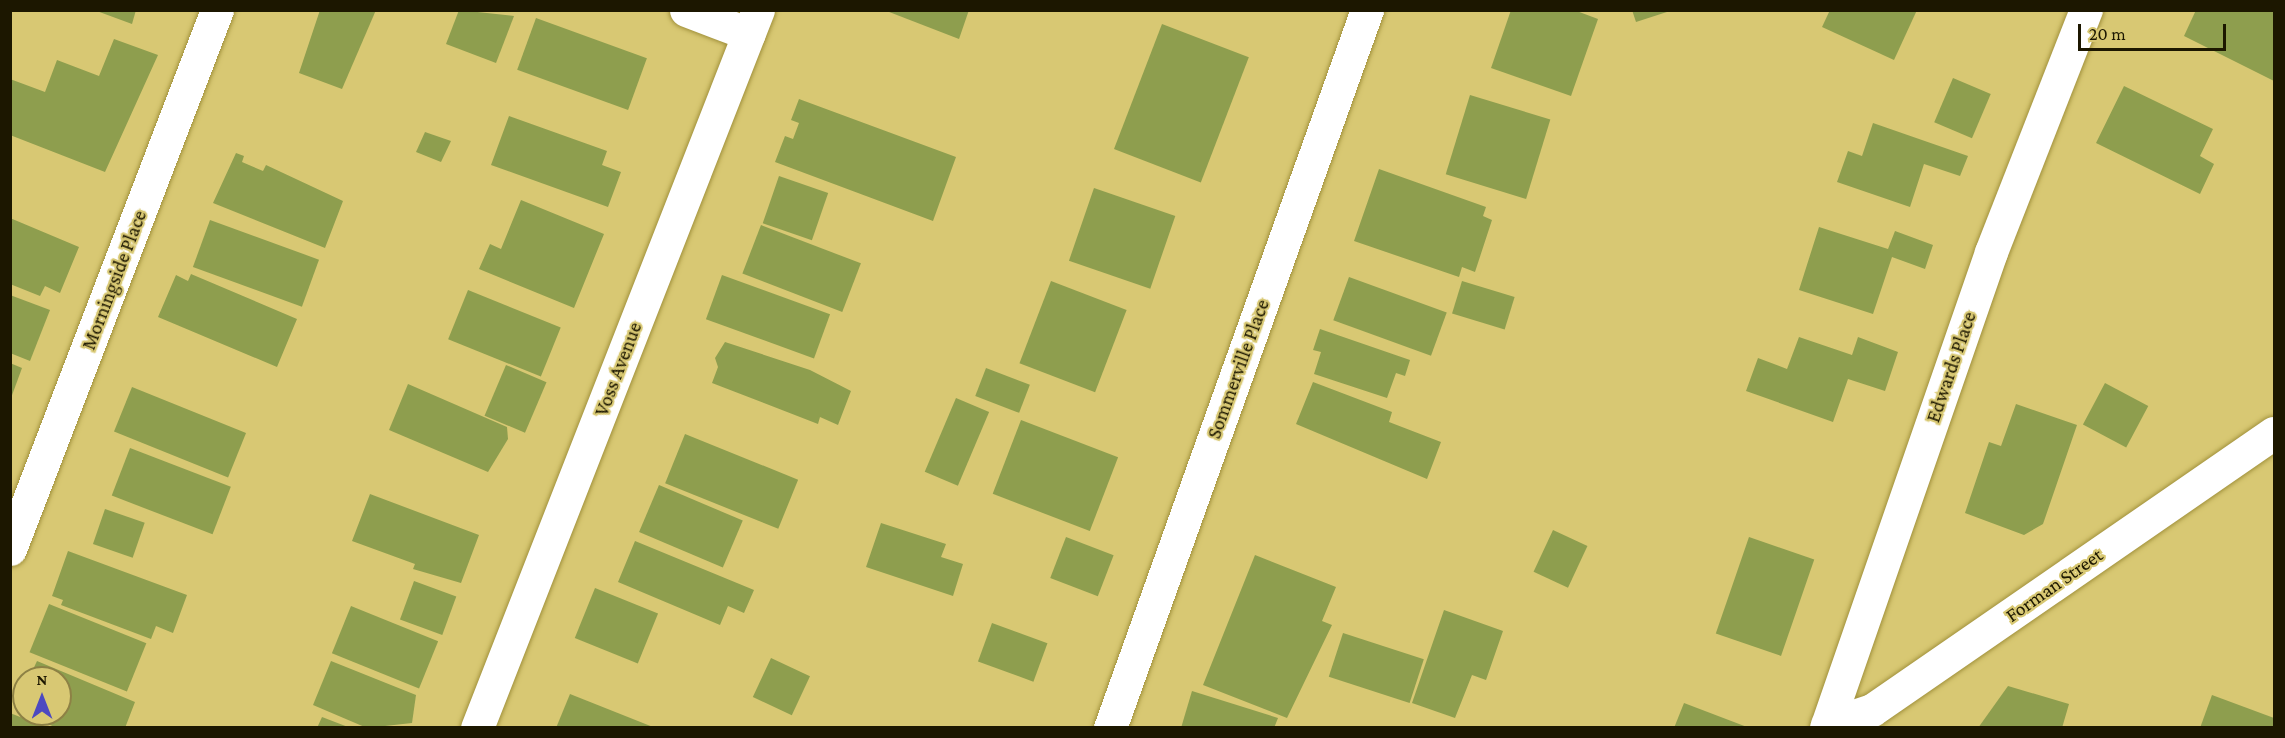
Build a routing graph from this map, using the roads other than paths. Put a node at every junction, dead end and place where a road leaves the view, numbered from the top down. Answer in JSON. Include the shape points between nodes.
{"nodes":[{"id":1,"x":216,"y":10,"type":"edge"},
{"id":2,"x":686,"y":10,"type":"edge"},
{"id":3,"x":1367,"y":10,"type":"edge"},
{"id":4,"x":2086,"y":10,"type":"edge"},
{"id":5,"x":754,"y":22,"type":"edge"},
{"id":6,"x":2274,"y":433,"type":"edge"},
{"id":7,"x":10,"y":549,"type":"edge"},
{"id":8,"x":1826,"y":726,"type":"edge"},
{"id":9,"x":477,"y":728,"type":"edge"},
{"id":10,"x":1110,"y":728,"type":"edge"}],
"edges":[{"from":1,"to":7,"type":"street","name":"Morningside Place"},
{"from":2,"to":5,"type":"street"},
{"from":3,"to":10,"type":"street","name":"Sommerville Place"},
{"from":4,"to":8,"type":"street","name":"Edwards Place","via":[[1991,252]]},
{"from":5,"to":9,"type":"street","name":"Voss Avenue"},
{"from":6,"to":8,"type":"street","name":"Forman Street","via":[[1872,710]]}]}
